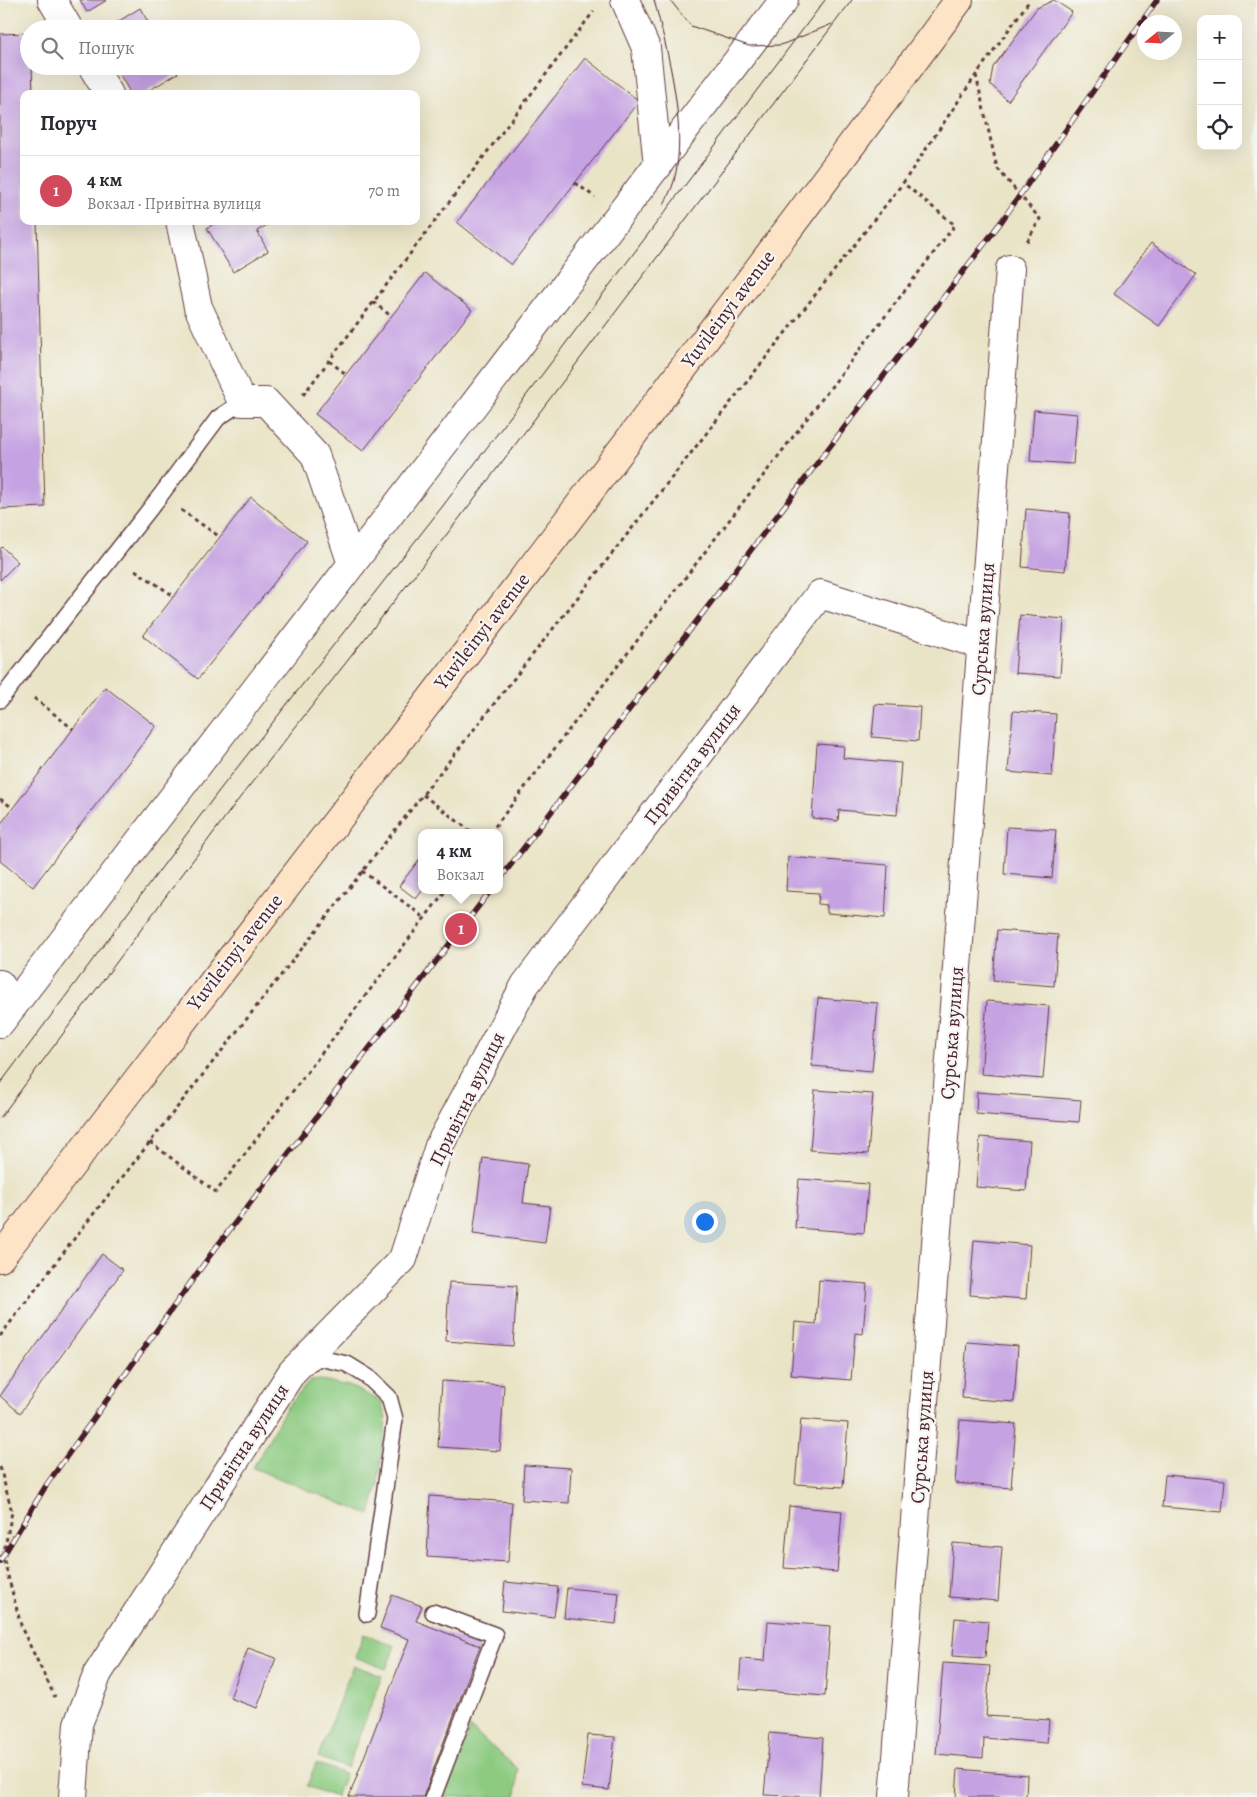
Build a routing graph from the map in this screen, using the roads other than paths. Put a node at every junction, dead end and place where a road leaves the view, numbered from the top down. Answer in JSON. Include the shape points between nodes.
{"nodes":[{"id":1,"x":52,"y":0,"type":"edge"},
{"id":2,"x":625,"y":0,"type":"edge"},
{"id":3,"x":784,"y":0,"type":"edge"},
{"id":4,"x":959,"y":0,"type":"edge"},
{"id":5,"x":64,"y":20,"type":"edge"},
{"id":6,"x":97,"y":75,"type":"edge"},
{"id":7,"x":107,"y":90,"type":"edge"},
{"id":8,"x":658,"y":166,"type":"junction"},
{"id":9,"x":181,"y":225,"type":"edge"},
{"id":10,"x":1010,"y":269,"type":"road end"},
{"id":11,"x":242,"y":402,"type":"junction"},
{"id":12,"x":352,"y":564,"type":"junction"},
{"id":13,"x":981,"y":645,"type":"junction"},
{"id":14,"x":0,"y":700,"type":"edge"},
{"id":15,"x":4,"y":1004,"type":"edge"},
{"id":16,"x":0,"y":1258,"type":"edge"},
{"id":17,"x":292,"y":1372,"type":"junction"},
{"id":18,"x":433,"y":1612,"type":"dead end"},
{"id":19,"x":367,"y":1614,"type":"dead end"},
{"id":20,"x":73,"y":1797,"type":"edge"},
{"id":21,"x":433,"y":1797,"type":"edge"},
{"id":22,"x":894,"y":1797,"type":"edge"}],
"edges":[{"from":1,"to":5,"type":"street"},
{"from":2,"to":8,"type":"street","via":[[646,48]]},
{"from":3,"to":8,"type":"street"},
{"from":4,"to":16,"type":"main road","name":"Yuvileinyi avenue","via":[[537,561]]},
{"from":6,"to":7,"type":"street"},
{"from":8,"to":12,"type":"street"},
{"from":9,"to":11,"type":"street","via":[[198,307]]},
{"from":10,"to":13,"type":"street","name":"Сурська вулиця"},
{"from":11,"to":12,"type":"street","via":[[266,402],[315,455]]},
{"from":11,"to":14,"type":"lane","via":[[218,418]]},
{"from":12,"to":15,"type":"street"},
{"from":13,"to":17,"type":"street","name":"Привітна вулиця","via":[[820,594],[525,986],[439,1146],[403,1259]]},
{"from":13,"to":22,"type":"street","name":"Сурська вулиця"},
{"from":17,"to":19,"type":"lane","via":[[319,1358],[346,1364],[368,1376],[390,1397],[395,1418]]},
{"from":17,"to":20,"type":"street","name":"Привітна вулиця","via":[[98,1673],[78,1724]]},
{"from":18,"to":21,"type":"lane","via":[[495,1636]]}]}
